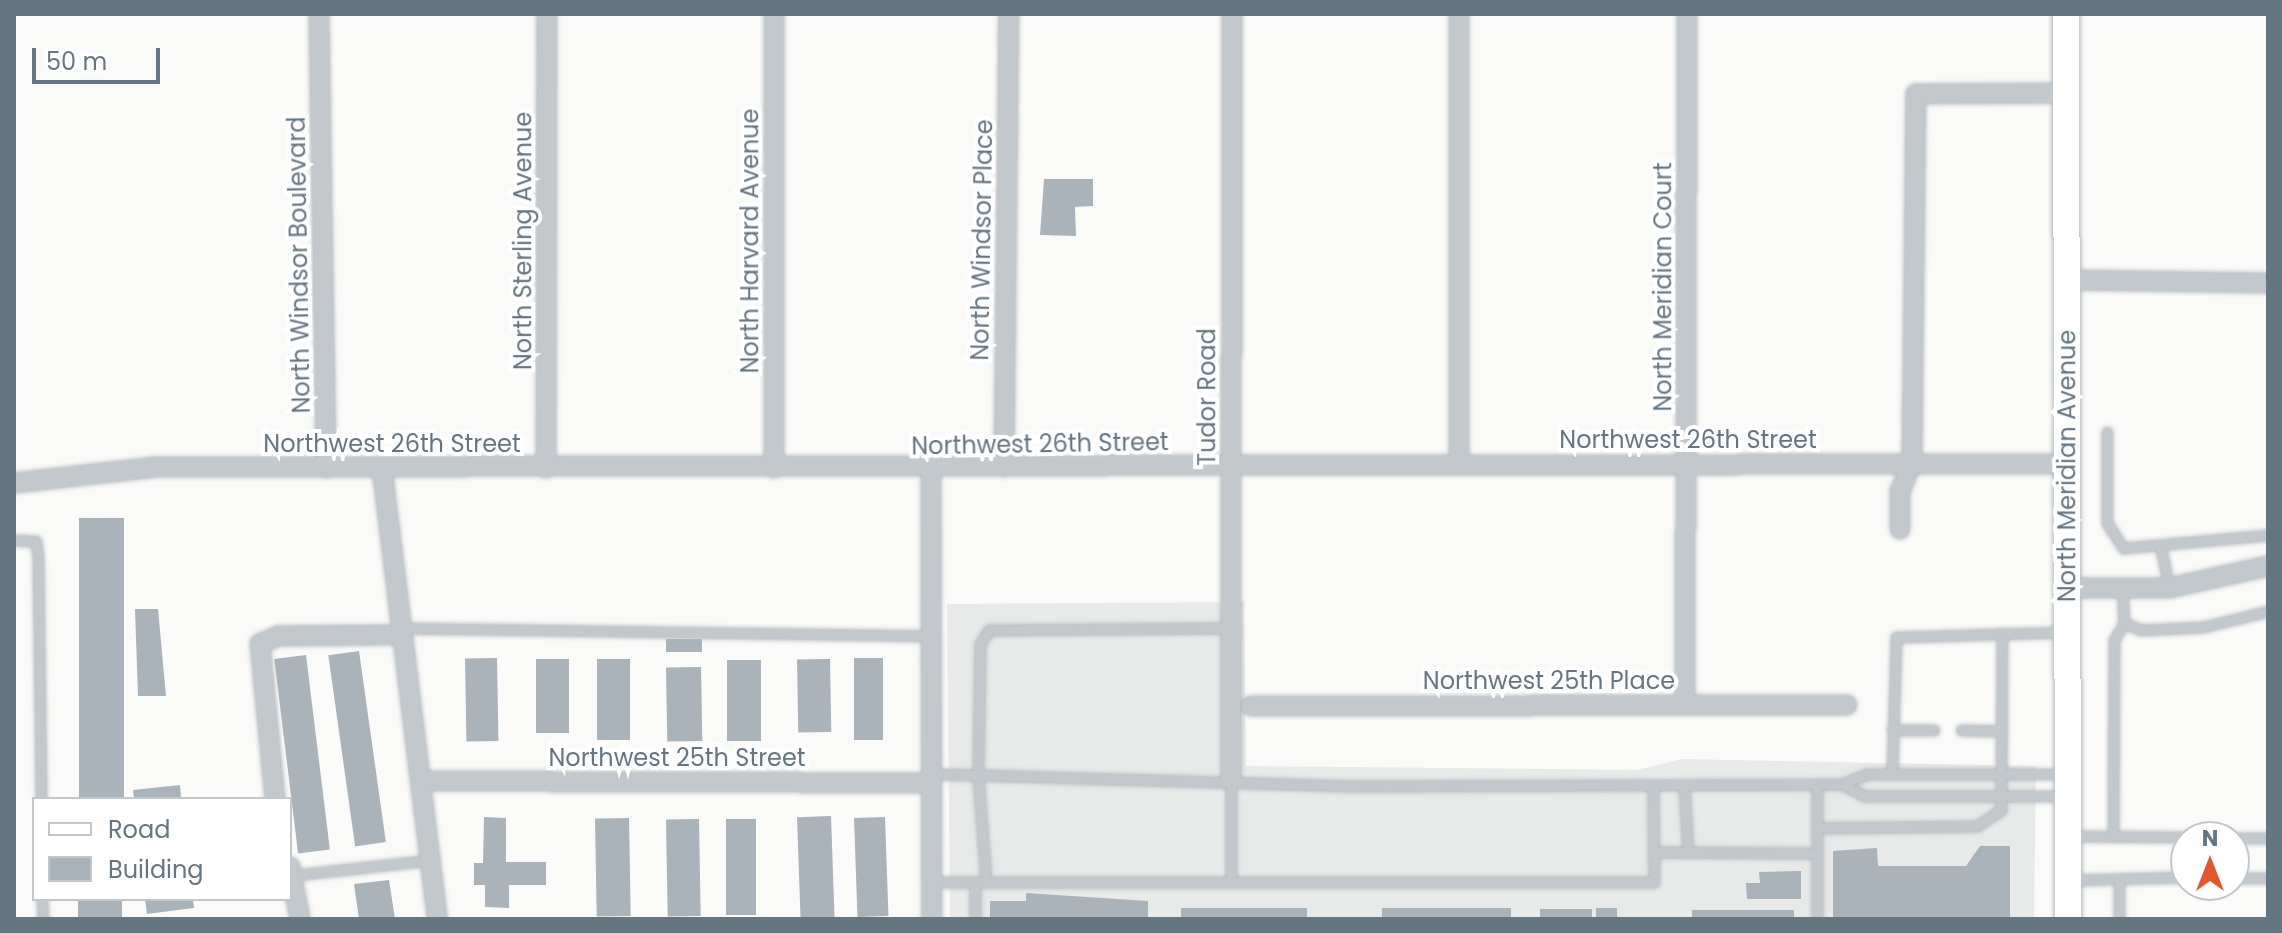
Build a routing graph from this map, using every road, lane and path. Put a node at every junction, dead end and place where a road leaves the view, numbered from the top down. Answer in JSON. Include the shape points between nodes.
{"nodes":[{"id":1,"x":319,"y":14,"type":"edge"},
{"id":2,"x":547,"y":14,"type":"edge"},
{"id":3,"x":774,"y":14,"type":"edge"},
{"id":4,"x":1009,"y":14,"type":"edge"},
{"id":5,"x":1232,"y":14,"type":"edge"},
{"id":6,"x":1459,"y":14,"type":"edge"},
{"id":7,"x":1687,"y":14,"type":"edge"},
{"id":8,"x":2066,"y":14,"type":"edge"},
{"id":9,"x":2066,"y":93,"type":"junction"},
{"id":10,"x":2067,"y":280,"type":"junction"},
{"id":11,"x":2268,"y":283,"type":"edge"},
{"id":12,"x":2107,"y":432,"type":"dead end"},
{"id":13,"x":1459,"y":463,"type":"junction"},
{"id":14,"x":1912,"y":463,"type":"junction"},
{"id":15,"x":2067,"y":464,"type":"junction"},
{"id":16,"x":1688,"y":465,"type":"junction"},
{"id":17,"x":1231,"y":466,"type":"junction"},
{"id":18,"x":1004,"y":467,"type":"junction"},
{"id":19,"x":326,"y":468,"type":"junction"},
{"id":20,"x":382,"y":468,"type":"junction"},
{"id":21,"x":546,"y":468,"type":"junction"},
{"id":22,"x":774,"y":468,"type":"junction"},
{"id":23,"x":931,"y":469,"type":"junction"},
{"id":24,"x":14,"y":483,"type":"edge"},
{"id":25,"x":1900,"y":529,"type":"dead end"},
{"id":26,"x":2268,"y":535,"type":"edge"},
{"id":27,"x":14,"y":540,"type":"edge"},
{"id":28,"x":2161,"y":549,"type":"junction"},
{"id":29,"x":2268,"y":566,"type":"edge"},
{"id":30,"x":2068,"y":588,"type":"junction"},
{"id":31,"x":2169,"y":588,"type":"junction"},
{"id":32,"x":2122,"y":589,"type":"junction"},
{"id":33,"x":2268,"y":611,"type":"edge"},
{"id":34,"x":1230,"y":620,"type":"junction"},
{"id":35,"x":2124,"y":623,"type":"junction"},
{"id":36,"x":401,"y":632,"type":"junction"},
{"id":37,"x":2068,"y":632,"type":"junction"},
{"id":38,"x":2002,"y":633,"type":"junction"},
{"id":39,"x":931,"y":636,"type":"junction"},
{"id":40,"x":1685,"y":704,"type":"junction"},
{"id":41,"x":1847,"y":705,"type":"dead end"},
{"id":42,"x":1251,"y":706,"type":"dead end"},
{"id":43,"x":1892,"y":730,"type":"junction"},
{"id":44,"x":1934,"y":730,"type":"dead end"},
{"id":45,"x":1961,"y":730,"type":"dead end"},
{"id":46,"x":2002,"y":731,"type":"junction"},
{"id":47,"x":1892,"y":774,"type":"junction"},
{"id":48,"x":2002,"y":774,"type":"junction"},
{"id":49,"x":978,"y":775,"type":"junction"},
{"id":50,"x":931,"y":778,"type":"junction"},
{"id":51,"x":1231,"y":780,"type":"junction"},
{"id":52,"x":423,"y":781,"type":"junction"},
{"id":53,"x":1817,"y":784,"type":"junction"},
{"id":54,"x":1842,"y":784,"type":"junction"},
{"id":55,"x":1684,"y":785,"type":"junction"},
{"id":56,"x":2068,"y":785,"type":"junction"},
{"id":57,"x":1653,"y":789,"type":"junction"},
{"id":58,"x":2002,"y":796,"type":"junction"},
{"id":59,"x":41,"y":797,"type":"edge"},
{"id":60,"x":275,"y":797,"type":"edge"},
{"id":61,"x":1817,"y":828,"type":"junction"},
{"id":62,"x":2068,"y":836,"type":"junction"},
{"id":63,"x":2113,"y":836,"type":"junction"},
{"id":64,"x":2170,"y":837,"type":"edge"},
{"id":65,"x":1654,"y":852,"type":"junction"},
{"id":66,"x":1688,"y":853,"type":"junction"},
{"id":67,"x":1817,"y":853,"type":"junction"},
{"id":68,"x":431,"y":860,"type":"junction"},
{"id":69,"x":292,"y":871,"type":"edge"},
{"id":70,"x":2170,"y":878,"type":"edge"},
{"id":71,"x":1231,"y":880,"type":"junction"},
{"id":72,"x":2068,"y":880,"type":"junction"},
{"id":73,"x":2119,"y":880,"type":"junction"},
{"id":74,"x":931,"y":882,"type":"junction"},
{"id":75,"x":975,"y":882,"type":"junction"},
{"id":76,"x":986,"y":882,"type":"junction"},
{"id":77,"x":300,"y":919,"type":"edge"},
{"id":78,"x":437,"y":919,"type":"edge"},
{"id":79,"x":932,"y":919,"type":"edge"},
{"id":80,"x":975,"y":919,"type":"edge"},
{"id":81,"x":1817,"y":919,"type":"edge"},
{"id":82,"x":2068,"y":919,"type":"edge"},
{"id":83,"x":2119,"y":919,"type":"edge"}],
"edges":[{"from":1,"to":19,"type":"street","name":"North Windsor Boulevard"},
{"from":2,"to":21,"type":"street","name":"North Sterling Avenue"},
{"from":3,"to":22,"type":"street","name":"North Harvard Avenue"},
{"from":4,"to":18,"type":"street","name":"North Windsor Place"},
{"from":5,"to":17,"type":"street","name":"Tudor Road"},
{"from":6,"to":13,"type":"street"},
{"from":7,"to":16,"type":"street","name":"North Meridian Court"},
{"from":8,"to":9,"type":"main road","name":"North Meridian Avenue"},
{"from":9,"to":10,"type":"main road","name":"North Meridian Avenue"},
{"from":9,"to":14,"type":"street","via":[[1916,94]]},
{"from":10,"to":11,"type":"street"},
{"from":10,"to":15,"type":"main road","name":"North Meridian Avenue"},
{"from":12,"to":28,"type":"lane","via":[[2107,523],[2123,548]]},
{"from":13,"to":16,"type":"street","name":"Northwest 26th Street"},
{"from":13,"to":17,"type":"street","name":"Northwest 26th Street"},
{"from":14,"to":15,"type":"street","name":"Northwest 26th Street"},
{"from":14,"to":16,"type":"street","name":"Northwest 26th Street"},
{"from":14,"to":25,"type":"street","via":[[1900,491]]},
{"from":15,"to":30,"type":"main road","name":"North Meridian Avenue"},
{"from":16,"to":40,"type":"street","name":"North Meridian Court"},
{"from":17,"to":18,"type":"street","name":"Northwest 26th Street"},
{"from":17,"to":34,"type":"street","name":"Tudor Road"},
{"from":18,"to":23,"type":"street","name":"Northwest 26th Street"},
{"from":19,"to":20,"type":"street","name":"Northwest 26th Street"},
{"from":19,"to":24,"type":"street","name":"Northwest 26th Street","via":[[156,467]]},
{"from":20,"to":21,"type":"street","name":"Northwest 26th Street"},
{"from":20,"to":36,"type":"street"},
{"from":21,"to":22,"type":"street","name":"Northwest 26th Street"},
{"from":22,"to":23,"type":"street","name":"Northwest 26th Street"},
{"from":23,"to":39,"type":"street"},
{"from":26,"to":28,"type":"lane"},
{"from":27,"to":59,"type":"lane","via":[[36,541],[38,557]]},
{"from":28,"to":31,"type":"lane"},
{"from":29,"to":31,"type":"street"},
{"from":30,"to":32,"type":"street"},
{"from":30,"to":37,"type":"main road","name":"North Meridian Avenue"},
{"from":31,"to":32,"type":"street"},
{"from":32,"to":35,"type":"lane"},
{"from":33,"to":35,"type":"lane","via":[[2203,627],[2141,630]]},
{"from":34,"to":49,"type":"lane","via":[[989,630],[980,644]]},
{"from":34,"to":51,"type":"street","name":"Tudor Road"},
{"from":35,"to":63,"type":"lane","via":[[2114,640]]},
{"from":36,"to":39,"type":"lane"},
{"from":36,"to":52,"type":"street"},
{"from":36,"to":60,"type":"street","via":[[278,636],[260,644]]},
{"from":37,"to":38,"type":"lane"},
{"from":37,"to":56,"type":"main road","name":"North Meridian Avenue"},
{"from":38,"to":43,"type":"lane","via":[[1896,637]]},
{"from":38,"to":46,"type":"lane"},
{"from":39,"to":50,"type":"street"},
{"from":40,"to":41,"type":"street","name":"Northwest 25th Place"},
{"from":40,"to":42,"type":"street","name":"Northwest 25th Place"},
{"from":43,"to":44,"type":"lane"},
{"from":43,"to":47,"type":"lane"},
{"from":45,"to":46,"type":"lane"},
{"from":46,"to":48,"type":"lane"},
{"from":47,"to":48,"type":"lane"},
{"from":47,"to":54,"type":"lane"},
{"from":48,"to":56,"type":"lane"},
{"from":48,"to":58,"type":"lane"},
{"from":49,"to":50,"type":"lane"},
{"from":49,"to":51,"type":"lane"},
{"from":49,"to":76,"type":"lane"},
{"from":50,"to":52,"type":"street","name":"Northwest 25th Street"},
{"from":50,"to":74,"type":"street"},
{"from":51,"to":57,"type":"lane"},
{"from":51,"to":71,"type":"lane"},
{"from":52,"to":68,"type":"street"},
{"from":53,"to":54,"type":"lane"},
{"from":53,"to":55,"type":"lane"},
{"from":53,"to":61,"type":"lane"},
{"from":54,"to":58,"type":"lane","via":[[1865,796]]},
{"from":55,"to":57,"type":"lane"},
{"from":55,"to":66,"type":"lane"},
{"from":56,"to":58,"type":"lane"},
{"from":56,"to":62,"type":"main road","name":"North Meridian Avenue"},
{"from":57,"to":65,"type":"lane"},
{"from":58,"to":61,"type":"lane","via":[[2001,810],[1977,826]]},
{"from":61,"to":67,"type":"lane"},
{"from":62,"to":63,"type":"lane"},
{"from":62,"to":72,"type":"main road","name":"North Meridian Avenue"},
{"from":63,"to":64,"type":"lane"},
{"from":65,"to":66,"type":"lane"},
{"from":65,"to":71,"type":"lane","via":[[1654,882]]},
{"from":66,"to":67,"type":"lane"},
{"from":67,"to":81,"type":"lane"},
{"from":68,"to":69,"type":"lane"},
{"from":68,"to":78,"type":"street"},
{"from":69,"to":77,"type":"street"},
{"from":70,"to":73,"type":"lane"},
{"from":71,"to":76,"type":"lane"},
{"from":72,"to":73,"type":"lane"},
{"from":72,"to":82,"type":"main road","name":"North Meridian Avenue"},
{"from":73,"to":83,"type":"lane"},
{"from":74,"to":75,"type":"lane"},
{"from":74,"to":79,"type":"street"},
{"from":75,"to":76,"type":"lane"},
{"from":75,"to":80,"type":"lane"}]}
